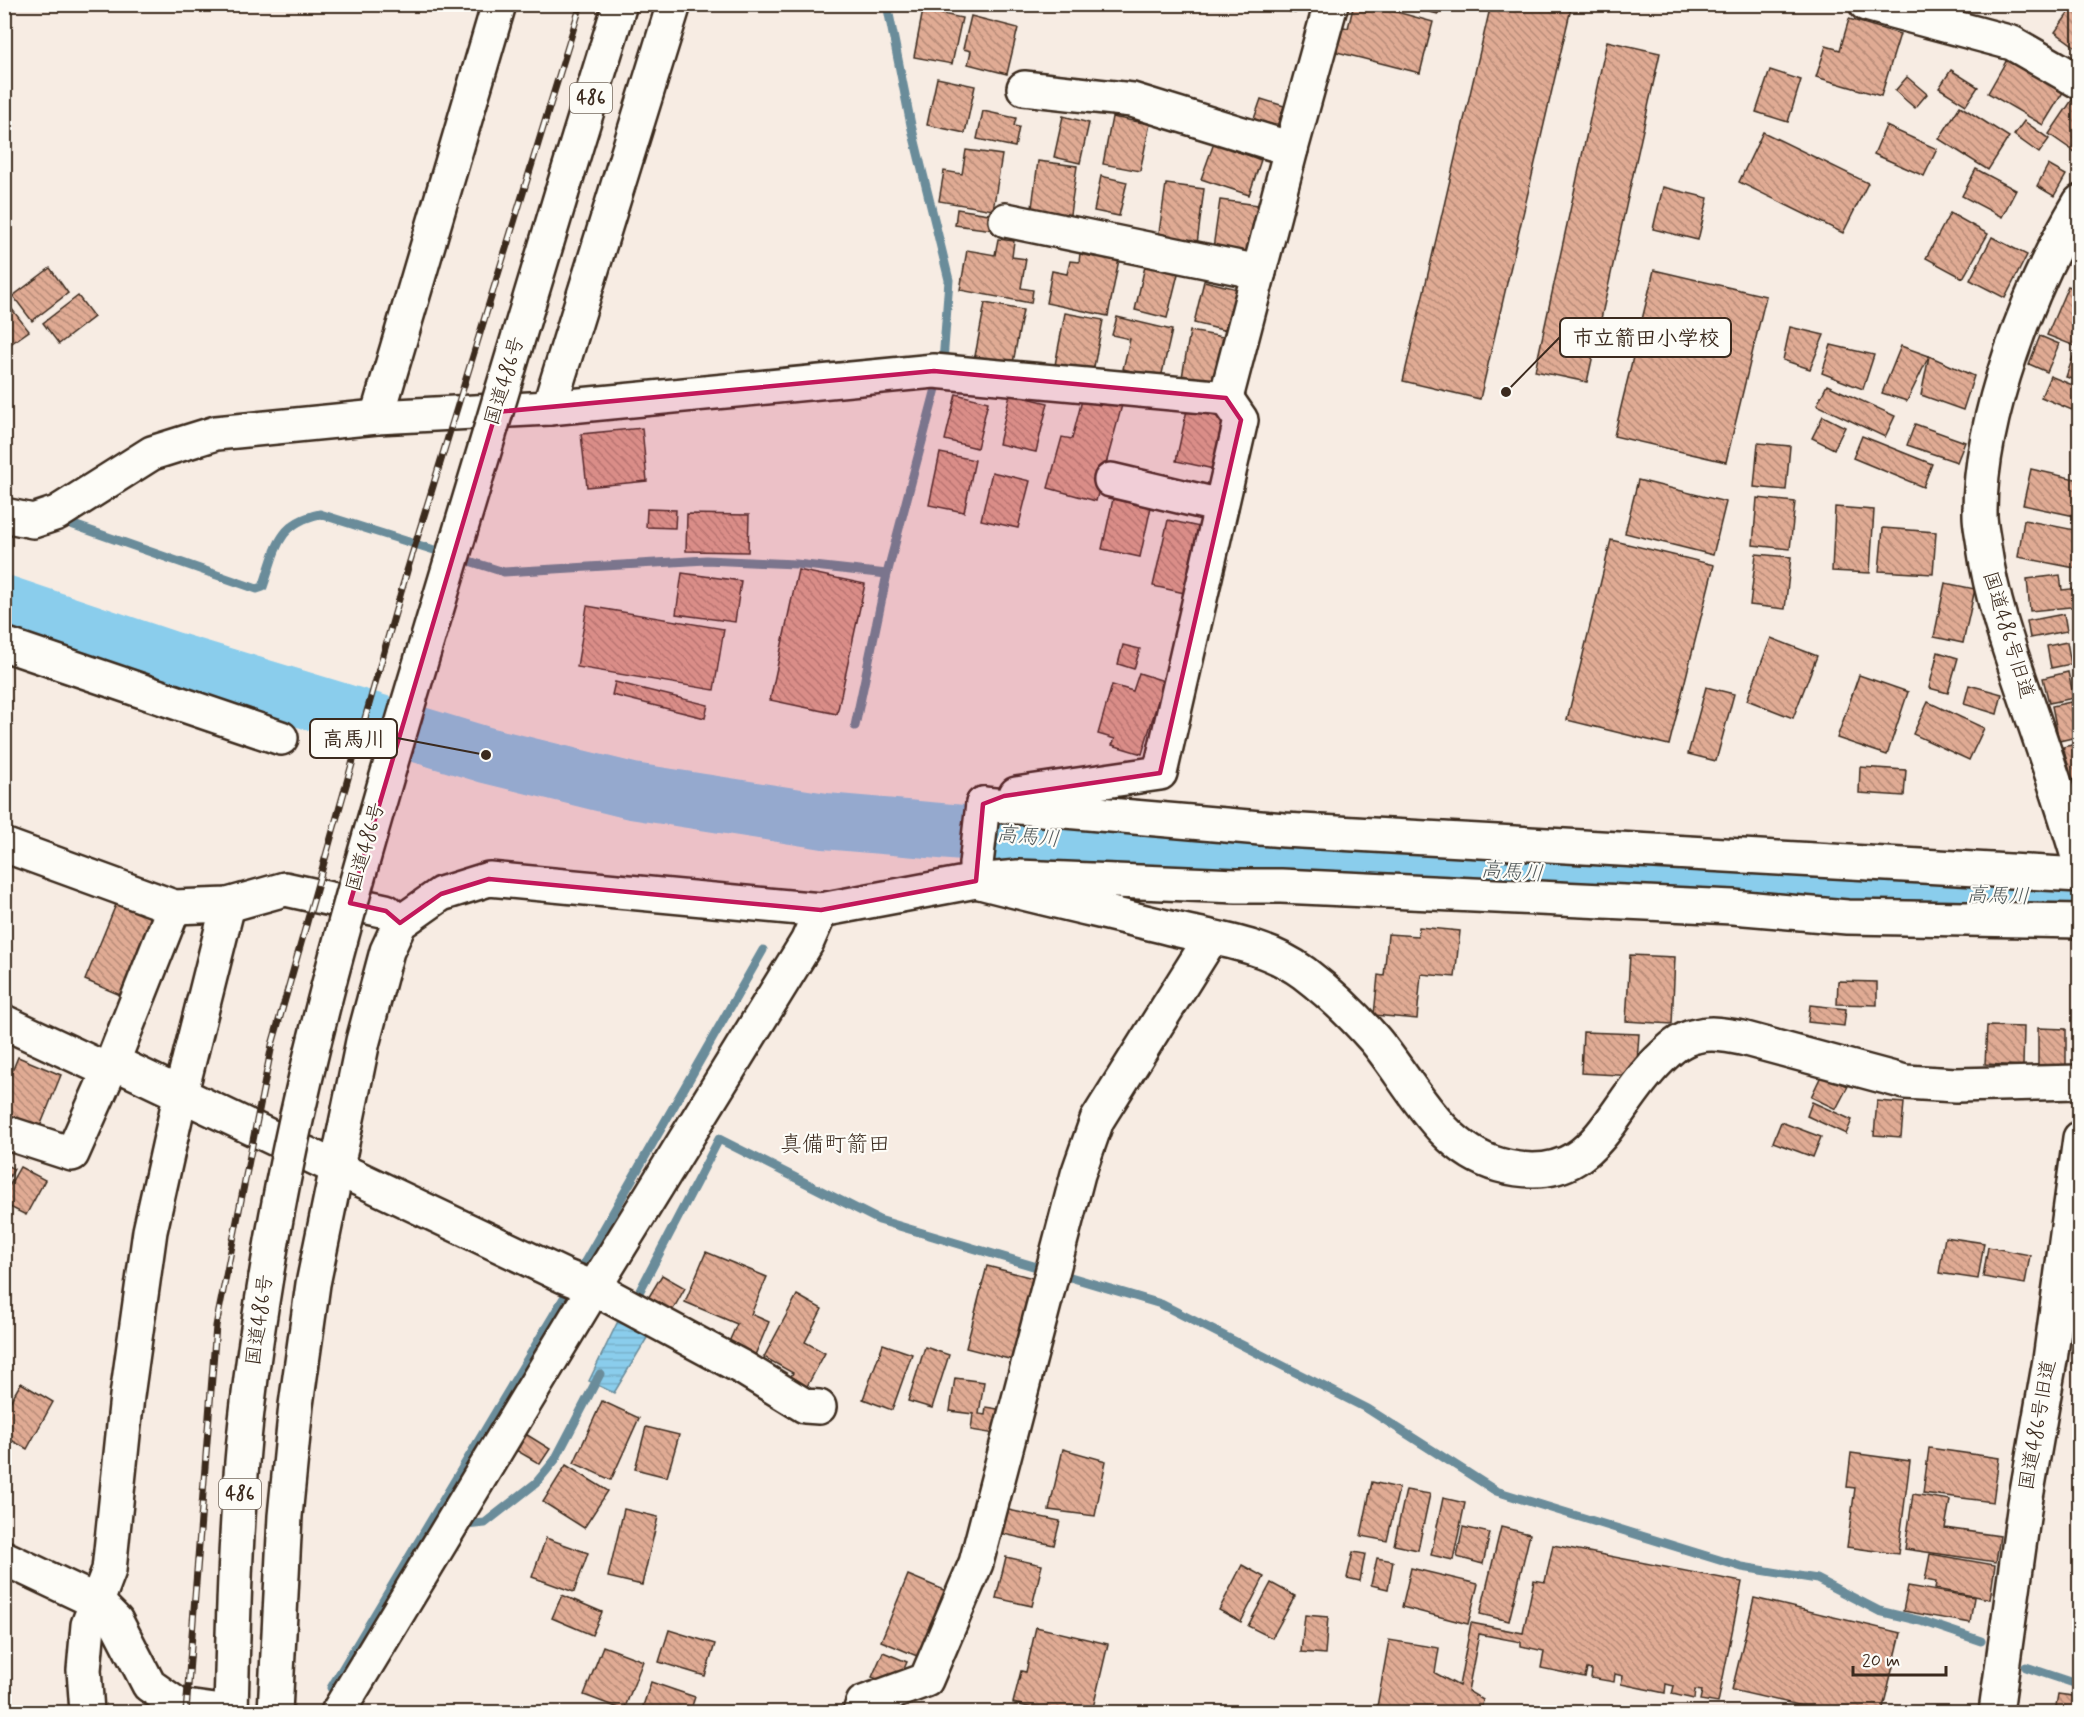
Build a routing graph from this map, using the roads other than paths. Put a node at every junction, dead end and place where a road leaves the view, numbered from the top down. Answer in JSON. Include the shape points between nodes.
{"nodes":[{"id":1,"x":499,"y":4,"type":"edge"},
{"id":2,"x":620,"y":4,"type":"edge"},
{"id":3,"x":674,"y":4,"type":"edge"},
{"id":4,"x":1331,"y":4,"type":"edge"},
{"id":5,"x":1866,"y":4,"type":"edge"},
{"id":6,"x":2079,"y":82,"type":"edge"},
{"id":7,"x":1024,"y":88,"type":"dead end"},
{"id":8,"x":1291,"y":149,"type":"junction"},
{"id":9,"x":2077,"y":210,"type":"edge"},
{"id":10,"x":1006,"y":220,"type":"dead end"},
{"id":11,"x":1259,"y":272,"type":"junction"},
{"id":12,"x":1226,"y":398,"type":"junction"},
{"id":13,"x":549,"y":408,"type":"junction"},
{"id":14,"x":377,"y":417,"type":"junction"},
{"id":15,"x":1111,"y":480,"type":"dead end"},
{"id":16,"x":1221,"y":506,"type":"junction"},
{"id":17,"x":4,"y":515,"type":"edge"},
{"id":18,"x":4,"y":644,"type":"edge"},
{"id":19,"x":281,"y":738,"type":"dead end"},
{"id":20,"x":982,"y":811,"type":"junction"},
{"id":21,"x":4,"y":845,"type":"edge"},
{"id":22,"x":2079,"y":863,"type":"edge"},
{"id":23,"x":976,"y":873,"type":"junction"},
{"id":24,"x":2079,"y":875,"type":"edge"},
{"id":25,"x":228,"y":905,"type":"junction"},
{"id":26,"x":174,"y":907,"type":"junction"},
{"id":27,"x":821,"y":910,"type":"junction"},
{"id":28,"x":2079,"y":921,"type":"edge"},
{"id":29,"x":400,"y":922,"type":"junction"},
{"id":30,"x":1211,"y":938,"type":"junction"},
{"id":31,"x":4,"y":1022,"type":"edge"},
{"id":32,"x":111,"y":1066,"type":"junction"},
{"id":33,"x":2079,"y":1082,"type":"edge"},
{"id":34,"x":181,"y":1092,"type":"junction"},
{"id":35,"x":4,"y":1132,"type":"edge"},
{"id":36,"x":2079,"y":1138,"type":"edge"},
{"id":37,"x":336,"y":1168,"type":"junction"},
{"id":38,"x":581,"y":1283,"type":"junction"},
{"id":39,"x":819,"y":1407,"type":"dead end"},
{"id":40,"x":4,"y":1558,"type":"edge"},
{"id":41,"x":97,"y":1602,"type":"junction"},
{"id":42,"x":87,"y":1713,"type":"edge"},
{"id":43,"x":222,"y":1713,"type":"edge"},
{"id":44,"x":231,"y":1713,"type":"edge"},
{"id":45,"x":275,"y":1713,"type":"edge"},
{"id":46,"x":338,"y":1713,"type":"edge"},
{"id":47,"x":860,"y":1713,"type":"edge"},
{"id":48,"x":1996,"y":1713,"type":"edge"}],
"edges":[{"from":1,"to":14,"type":"main road"},
{"from":2,"to":44,"type":"main road","name":"国道486号","number":"486","bridge":true,"via":[[380,800],[304,1077],[266,1276],[242,1460]]},
{"from":3,"to":13,"type":"main road"},
{"from":4,"to":8,"type":"main road"},
{"from":5,"to":6,"type":"main road","via":[[2012,43]]},
{"from":7,"to":8,"type":"main road","via":[[1132,100]]},
{"from":8,"to":11,"type":"main road"},
{"from":9,"to":22,"type":"main road","name":"国道486号旧道","via":[[2042,276],[1999,392],[1985,454],[1980,515],[1988,577]]},
{"from":10,"to":11,"type":"main road"},
{"from":11,"to":12,"type":"main road"},
{"from":12,"to":13,"type":"main road","via":[[942,372]]},
{"from":12,"to":16,"type":"main road","via":[[1241,420]]},
{"from":13,"to":14,"type":"main road"},
{"from":14,"to":17,"type":"main road","via":[[216,433],[153,453],[57,513],[33,521]]},
{"from":15,"to":16,"type":"main road"},
{"from":16,"to":20,"type":"main road","via":[[1160,773],[1004,796]]},
{"from":18,"to":19,"type":"main road"},
{"from":20,"to":23,"type":"main road"},
{"from":20,"to":24,"type":"main road"},
{"from":21,"to":26,"type":"main road"},
{"from":23,"to":27,"type":"main road"},
{"from":23,"to":28,"type":"main road","via":[[1733,907],[1847,917]]},
{"from":23,"to":30,"type":"main road"},
{"from":25,"to":26,"type":"main road"},
{"from":25,"to":29,"type":"main road","via":[[285,888],[386,911]]},
{"from":25,"to":34,"type":"main road"},
{"from":26,"to":32,"type":"main road"},
{"from":27,"to":29,"type":"main road","via":[[489,879],[441,894]]},
{"from":27,"to":38,"type":"main road","via":[[807,942]]},
{"from":29,"to":37,"type":"main road","via":[[387,951],[363,1041]]},
{"from":30,"to":33,"type":"main road","via":[[1254,947],[1303,972],[1374,1039],[1437,1122],[1465,1150],[1498,1165],[1531,1171],[1565,1165],[1591,1148],[1650,1068],[1673,1046],[1695,1036],[1719,1034],[1742,1038],[1905,1082]]},
{"from":30,"to":47,"type":"main road","via":[[1097,1120],[1078,1174],[976,1563],[926,1680],[863,1703]]},
{"from":31,"to":32,"type":"main road"},
{"from":32,"to":34,"type":"main road"},
{"from":32,"to":35,"type":"main road","via":[[72,1154]]},
{"from":34,"to":37,"type":"main road"},
{"from":34,"to":41,"type":"main road","via":[[150,1231],[127,1396],[109,1570]]},
{"from":36,"to":48,"type":"main road","name":"国道486号旧道","via":[[2050,1360],[2025,1503]]},
{"from":37,"to":38,"type":"main road"},
{"from":37,"to":45,"type":"main road","via":[[313,1284],[296,1405],[285,1516]]},
{"from":38,"to":39,"type":"main road","via":[[743,1368],[805,1406]]},
{"from":38,"to":46,"type":"main road"},
{"from":40,"to":41,"type":"main road"},
{"from":41,"to":42,"type":"main road","via":[[88,1625],[84,1670]]},
{"from":41,"to":43,"type":"main road","via":[[116,1621],[149,1685],[179,1706]]}]}
